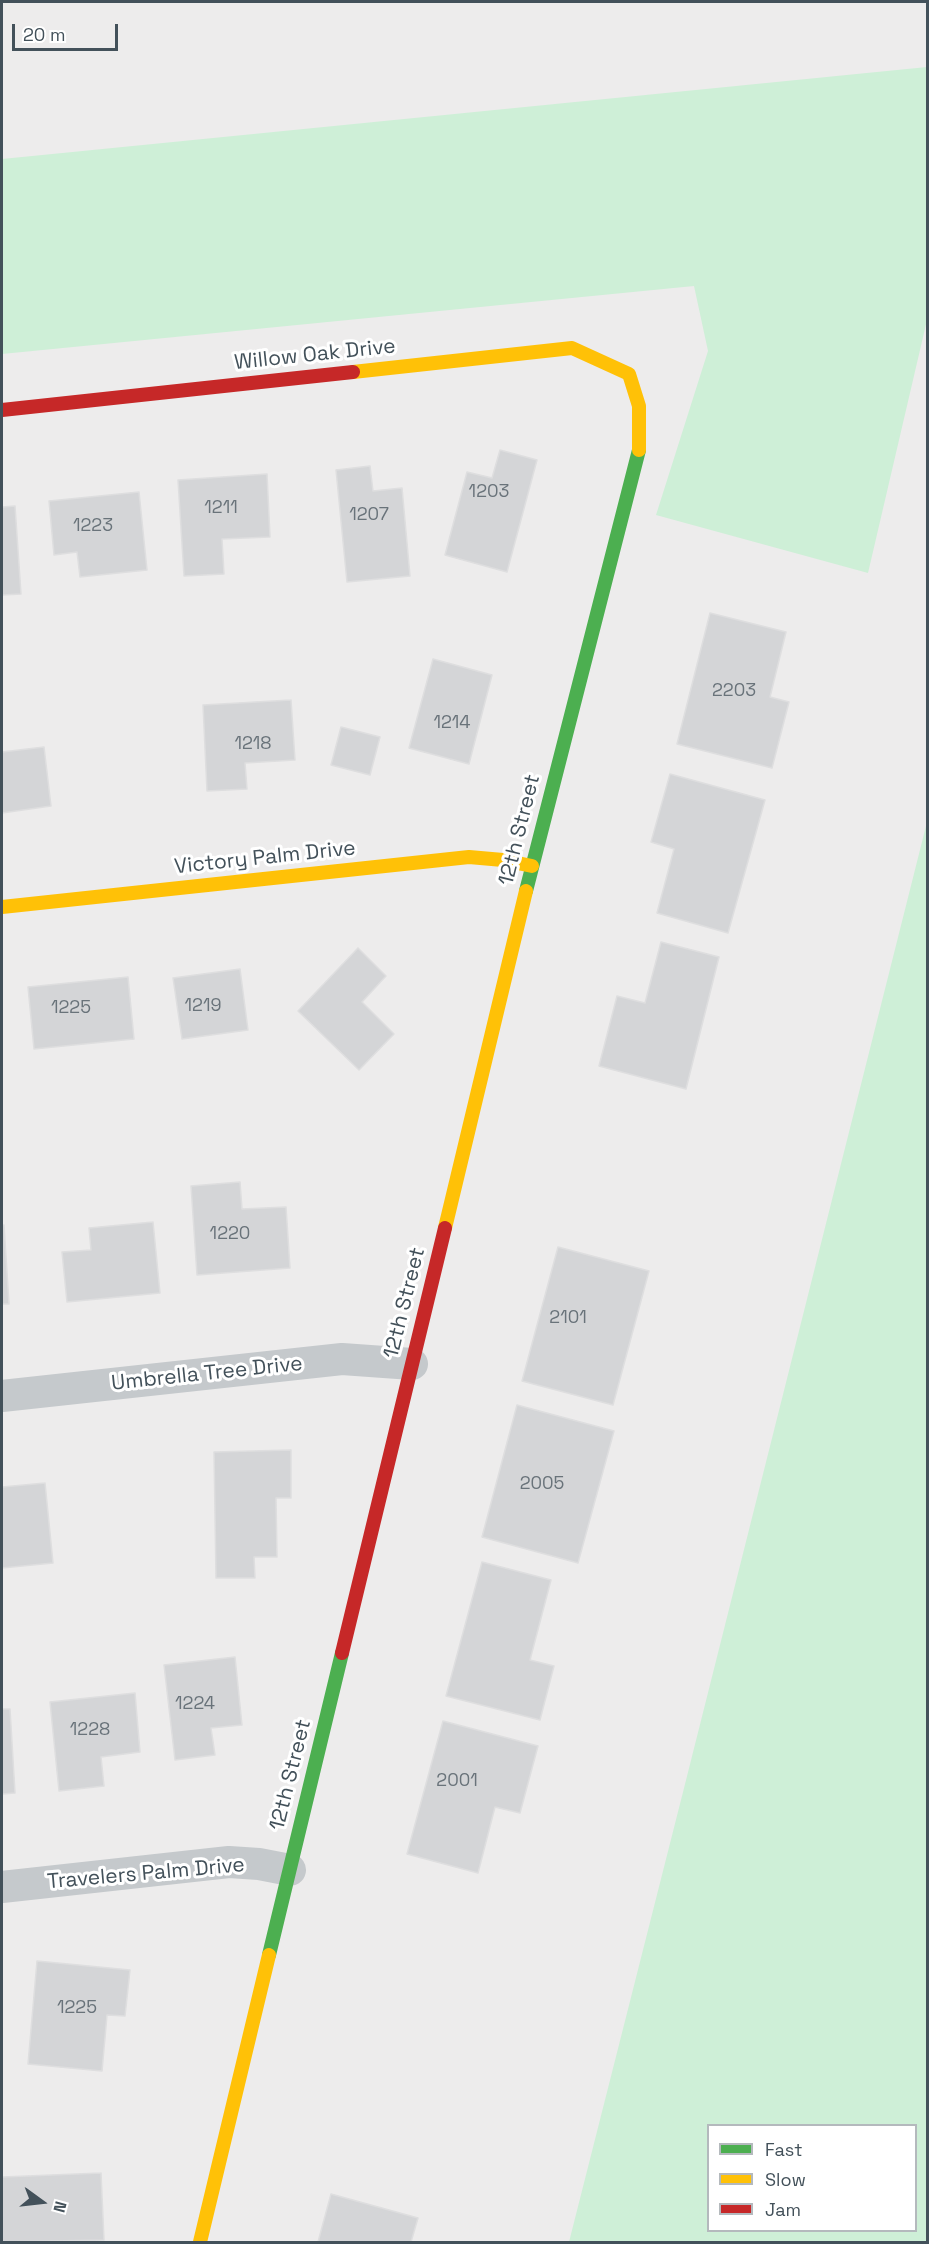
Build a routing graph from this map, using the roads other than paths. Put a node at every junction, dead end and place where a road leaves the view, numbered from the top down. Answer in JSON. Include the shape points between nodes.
{"nodes":[{"id":1,"x":629,"y":374,"type":"joint"},
{"id":2,"x":2,"y":410,"type":"edge"},
{"id":3,"x":532,"y":866,"type":"junction"},
{"id":4,"x":2,"y":907,"type":"edge"},
{"id":5,"x":412,"y":1364,"type":"junction"},
{"id":6,"x":2,"y":1396,"type":"edge"},
{"id":7,"x":290,"y":1870,"type":"junction"},
{"id":8,"x":2,"y":1887,"type":"edge"},
{"id":9,"x":200,"y":2242,"type":"edge"}],
"edges":[{"from":1,"to":2,"type":"street","name":"Willow Oak Drive","via":[[572,348]]},
{"from":1,"to":3,"type":"street","name":"12th Street","via":[[639,406],[640,446]]},
{"from":3,"to":4,"type":"street","name":"Victory Palm Drive","via":[[469,857]]},
{"from":3,"to":5,"type":"street","name":"12th Street"},
{"from":5,"to":6,"type":"street","name":"Umbrella Tree Drive","via":[[342,1359]]},
{"from":5,"to":7,"type":"street","name":"12th Street"},
{"from":7,"to":8,"type":"street","name":"Travelers Palm Drive","via":[[229,1862]]},
{"from":7,"to":9,"type":"street","name":"12th Street"}]}
